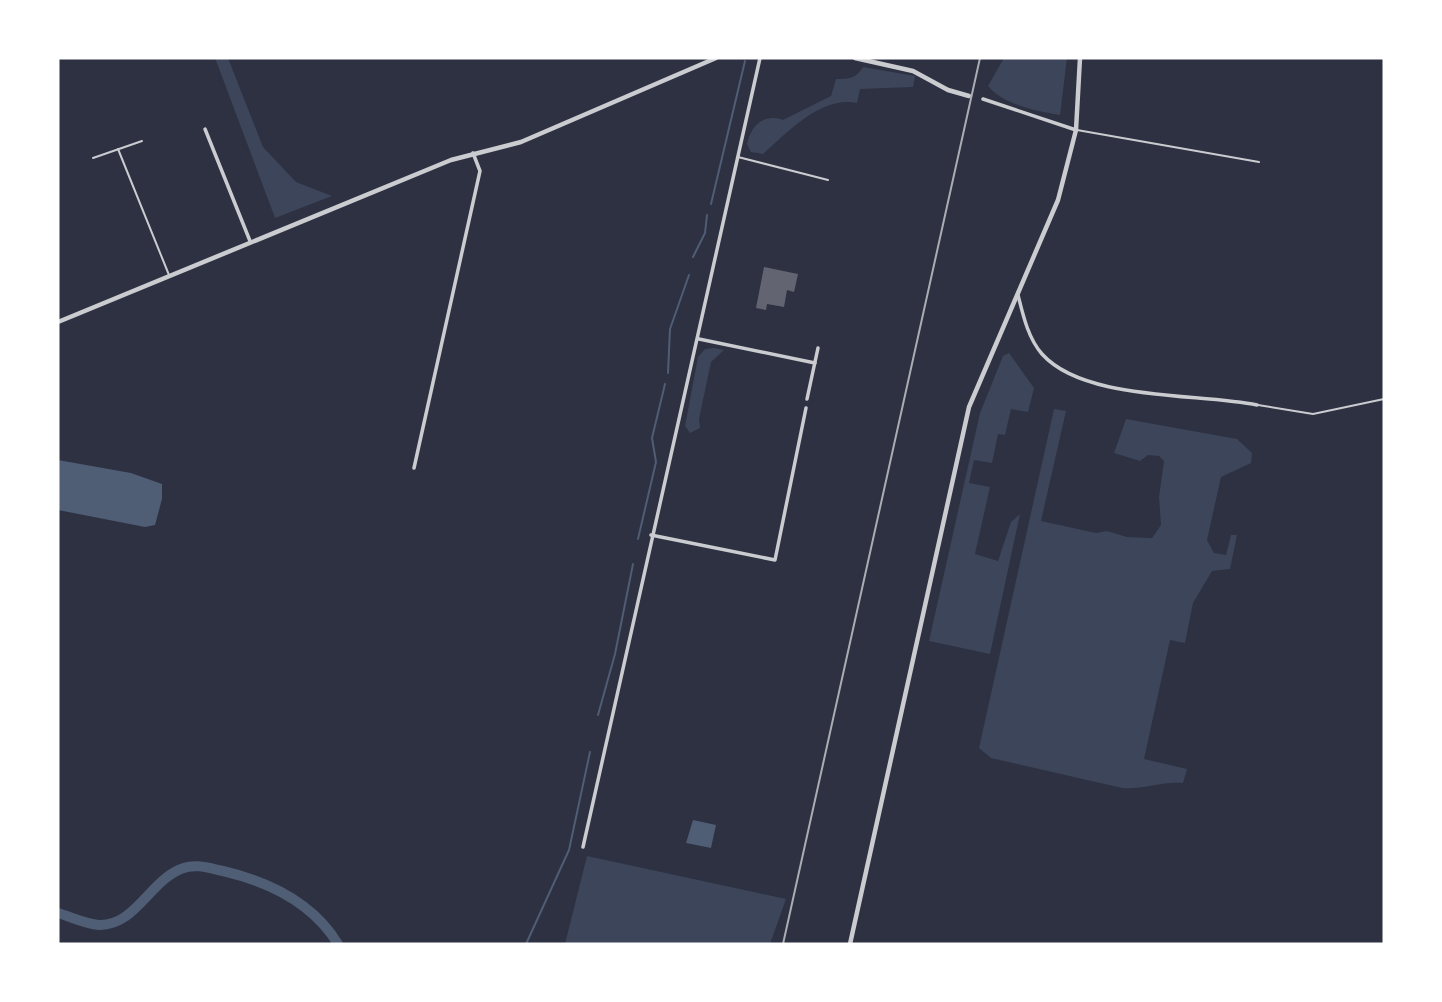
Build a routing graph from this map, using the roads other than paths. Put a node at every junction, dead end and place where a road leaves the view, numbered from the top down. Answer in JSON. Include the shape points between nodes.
{"nodes":[{"id":1,"x":716,"y":58,"type":"edge"},
{"id":2,"x":760,"y":58,"type":"edge"},
{"id":3,"x":855,"y":58,"type":"edge"},
{"id":4,"x":1080,"y":58,"type":"edge"},
{"id":5,"x":969,"y":96,"type":"dead end"},
{"id":6,"x":983,"y":99,"type":"dead end"},
{"id":7,"x":205,"y":129,"type":"dead end"},
{"id":8,"x":1076,"y":130,"type":"junction"},
{"id":9,"x":142,"y":141,"type":"dead end"},
{"id":10,"x":118,"y":149,"type":"junction"},
{"id":11,"x":473,"y":153,"type":"junction"},
{"id":12,"x":737,"y":156,"type":"junction"},
{"id":13,"x":93,"y":158,"type":"dead end"},
{"id":14,"x":1259,"y":162,"type":"dead end"},
{"id":15,"x":828,"y":180,"type":"dead end"},
{"id":16,"x":250,"y":241,"type":"junction"},
{"id":17,"x":169,"y":276,"type":"junction"},
{"id":18,"x":1018,"y":295,"type":"junction"},
{"id":19,"x":58,"y":322,"type":"edge"},
{"id":20,"x":699,"y":339,"type":"junction"},
{"id":21,"x":818,"y":348,"type":"dead end"},
{"id":22,"x":815,"y":363,"type":"junction"},
{"id":23,"x":1384,"y":399,"type":"edge"},
{"id":24,"x":807,"y":400,"type":"dead end"},
{"id":25,"x":1257,"y":405,"type":"joint"},
{"id":26,"x":806,"y":408,"type":"dead end"},
{"id":27,"x":414,"y":468,"type":"dead end"},
{"id":28,"x":651,"y":535,"type":"junction"},
{"id":29,"x":583,"y":847,"type":"dead end"},
{"id":30,"x":850,"y":944,"type":"edge"}],
"edges":[{"from":1,"to":11,"type":"street","via":[[521,142]]},
{"from":2,"to":12,"type":"street"},
{"from":3,"to":5,"type":"street","via":[[913,71]]},
{"from":4,"to":8,"type":"street"},
{"from":6,"to":8,"type":"street"},
{"from":7,"to":16,"type":"street"},
{"from":8,"to":14,"type":"lane"},
{"from":8,"to":18,"type":"street","via":[[1058,200]]},
{"from":9,"to":10,"type":"lane"},
{"from":10,"to":13,"type":"lane"},
{"from":10,"to":17,"type":"lane"},
{"from":11,"to":16,"type":"street"},
{"from":11,"to":27,"type":"street","via":[[480,171]]},
{"from":12,"to":15,"type":"lane"},
{"from":12,"to":20,"type":"street"},
{"from":16,"to":17,"type":"street"},
{"from":17,"to":19,"type":"street"},
{"from":18,"to":25,"type":"street","via":[[1034,342],[1049,361],[1072,376],[1167,395]]},
{"from":18,"to":30,"type":"street","via":[[969,407]]},
{"from":20,"to":22,"type":"street"},
{"from":20,"to":28,"type":"street"},
{"from":21,"to":22,"type":"street"},
{"from":22,"to":24,"type":"street"},
{"from":23,"to":25,"type":"lane","via":[[1313,414]]},
{"from":26,"to":28,"type":"street","via":[[775,560]]},
{"from":28,"to":29,"type":"street"}]}
